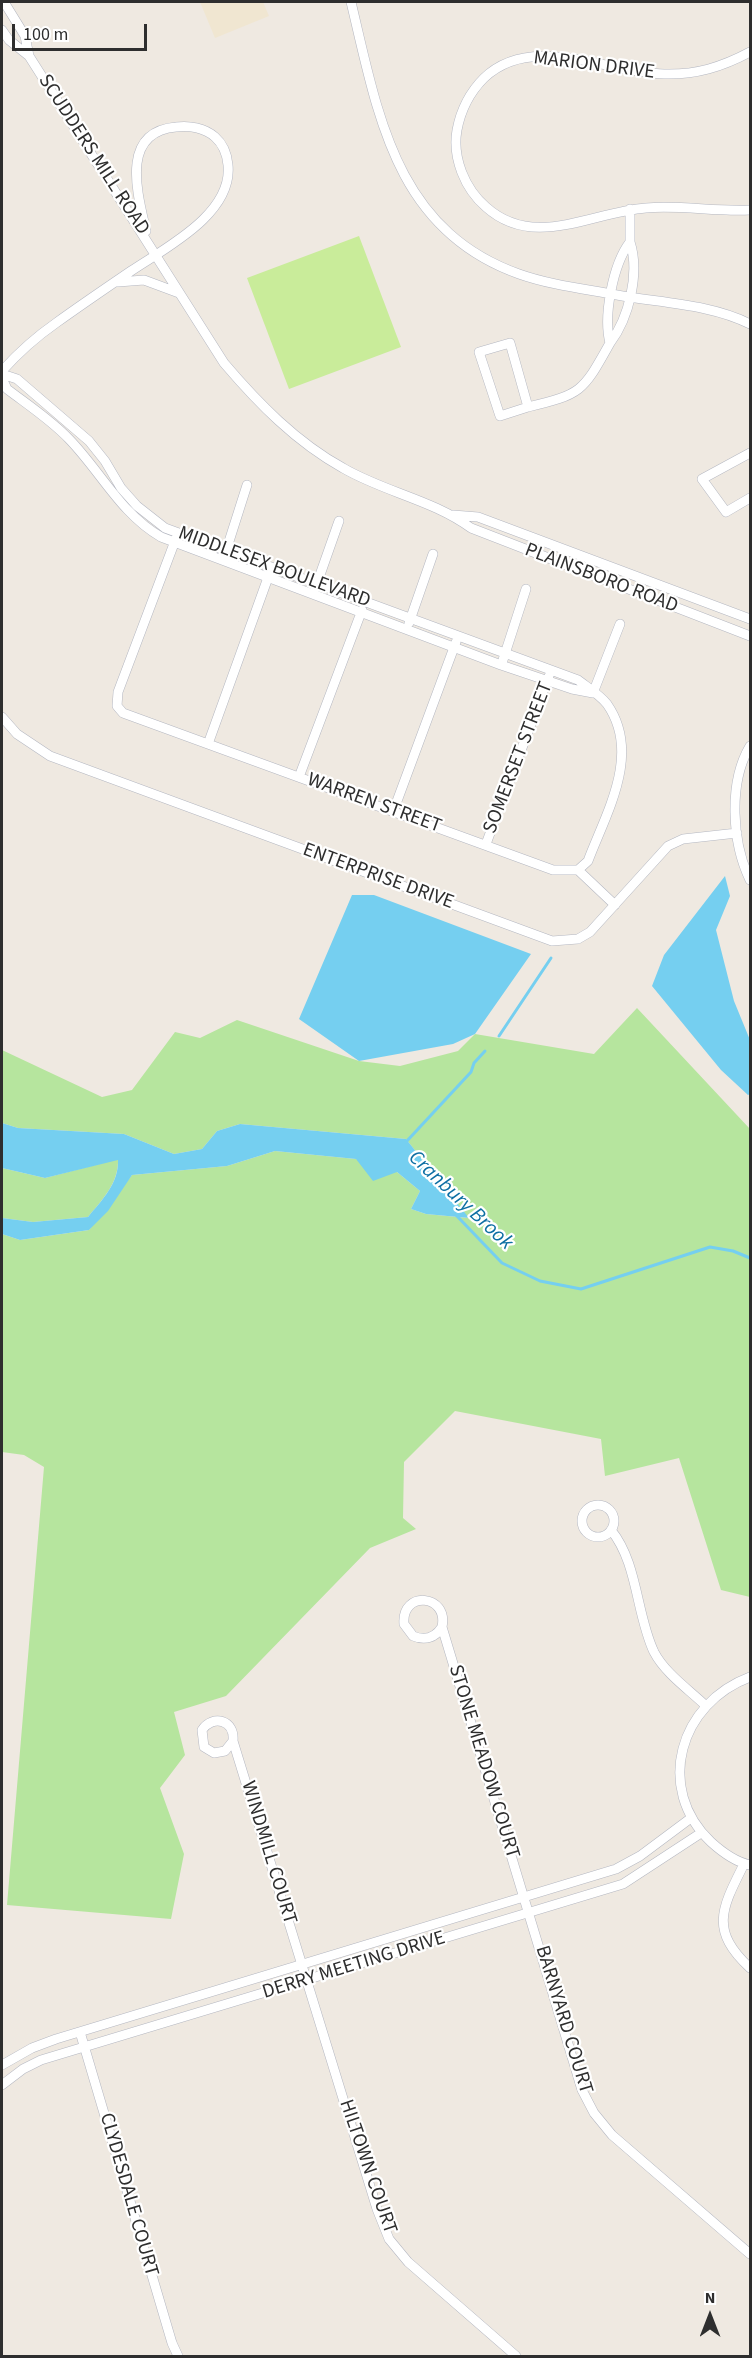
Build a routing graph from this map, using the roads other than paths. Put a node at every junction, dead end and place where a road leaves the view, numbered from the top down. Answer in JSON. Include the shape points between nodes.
{"nodes":[{"id":1,"x":4,"y":2,"type":"edge"},
{"id":2,"x":351,"y":2,"type":"edge"},
{"id":3,"x":2,"y":30,"type":"edge"},
{"id":4,"x":750,"y":52,"type":"edge"},
{"id":5,"x":29,"y":56,"type":"junction"},
{"id":6,"x":630,"y":209,"type":"junction"},
{"id":7,"x":750,"y":210,"type":"edge"},
{"id":8,"x":148,"y":240,"type":"junction"},
{"id":9,"x":630,"y":242,"type":"junction"},
{"id":10,"x":156,"y":254,"type":"junction"},
{"id":11,"x":113,"y":284,"type":"junction"},
{"id":12,"x":179,"y":293,"type":"junction"},
{"id":13,"x":612,"y":294,"type":"junction"},
{"id":14,"x":629,"y":297,"type":"junction"},
{"id":15,"x":750,"y":324,"type":"edge"},
{"id":16,"x":609,"y":343,"type":"junction"},
{"id":17,"x":2,"y":374,"type":"edge"},
{"id":18,"x":528,"y":407,"type":"junction"},
{"id":19,"x":750,"y":453,"type":"edge"},
{"id":20,"x":247,"y":485,"type":"dead end"},
{"id":21,"x":750,"y":498,"type":"edge"},
{"id":22,"x":453,"y":516,"type":"junction"},
{"id":23,"x":339,"y":521,"type":"dead end"},
{"id":24,"x":178,"y":533,"type":"junction"},
{"id":25,"x":174,"y":544,"type":"junction"},
{"id":26,"x":226,"y":550,"type":"junction"},
{"id":27,"x":433,"y":554,"type":"dead end"},
{"id":28,"x":223,"y":560,"type":"junction"},
{"id":29,"x":271,"y":567,"type":"junction"},
{"id":30,"x":268,"y":578,"type":"junction"},
{"id":31,"x":317,"y":585,"type":"junction"},
{"id":32,"x":526,"y":589,"type":"dead end"},
{"id":33,"x":313,"y":596,"type":"junction"},
{"id":34,"x":365,"y":602,"type":"junction"},
{"id":35,"x":361,"y":614,"type":"junction"},
{"id":36,"x":750,"y":618,"type":"edge"},
{"id":37,"x":411,"y":619,"type":"junction"},
{"id":38,"x":620,"y":624,"type":"dead end"},
{"id":39,"x":406,"y":630,"type":"junction"},
{"id":40,"x":747,"y":636,"type":"edge"},
{"id":41,"x":458,"y":637,"type":"junction"},
{"id":42,"x":454,"y":647,"type":"junction"},
{"id":43,"x":505,"y":655,"type":"junction"},
{"id":44,"x":501,"y":665,"type":"junction"},
{"id":45,"x":551,"y":671,"type":"junction"},
{"id":46,"x":548,"y":681,"type":"junction"},
{"id":47,"x":593,"y":693,"type":"junction"},
{"id":48,"x":2,"y":717,"type":"edge"},
{"id":49,"x":208,"y":744,"type":"junction"},
{"id":50,"x":750,"y":746,"type":"edge"},
{"id":51,"x":299,"y":777,"type":"junction"},
{"id":52,"x":393,"y":812,"type":"junction"},
{"id":53,"x":737,"y":833,"type":"junction"},
{"id":54,"x":486,"y":844,"type":"junction"},
{"id":55,"x":578,"y":870,"type":"junction"},
{"id":56,"x":750,"y":880,"type":"edge"},
{"id":57,"x":615,"y":905,"type":"junction"},
{"id":58,"x":611,"y":1530,"type":"dead end"},
{"id":59,"x":442,"y":1627,"type":"junction"},
{"id":60,"x":750,"y":1677,"type":"edge"},
{"id":61,"x":705,"y":1705,"type":"junction"},
{"id":62,"x":233,"y":1741,"type":"dead end"},
{"id":63,"x":692,"y":1818,"type":"junction"},
{"id":64,"x":701,"y":1833,"type":"junction"},
{"id":65,"x":747,"y":1864,"type":"edge"},
{"id":66,"x":525,"y":1897,"type":"junction"},
{"id":67,"x":530,"y":1913,"type":"junction"},
{"id":68,"x":303,"y":1964,"type":"junction"},
{"id":69,"x":750,"y":1968,"type":"edge"},
{"id":70,"x":308,"y":1980,"type":"junction"},
{"id":71,"x":80,"y":2032,"type":"junction"},
{"id":72,"x":85,"y":2047,"type":"junction"},
{"id":73,"x":2,"y":2065,"type":"edge"},
{"id":74,"x":2,"y":2085,"type":"edge"},
{"id":75,"x":750,"y":2254,"type":"edge"},
{"id":76,"x":178,"y":2356,"type":"edge"},
{"id":77,"x":516,"y":2356,"type":"edge"}],
"edges":[{"from":1,"to":5,"type":"street","name":"SCUDDERS MILL ROAD","via":[[25,36]]},
{"from":2,"to":13,"type":"street","via":[[386,136],[410,188],[426,210],[461,243],[501,267],[541,280]]},
{"from":3,"to":5,"type":"street","name":"SCUDDERS MILL ROAD"},
{"from":4,"to":6,"type":"street","name":"MARION DRIVE","via":[[718,68],[683,74],[546,56],[526,57],[502,66],[476,86],[460,115],[457,153],[462,177],[477,200],[491,212],[506,222],[536,229]]},
{"from":5,"to":8,"type":"street","name":"SCUDDERS MILL ROAD"},
{"from":6,"to":7,"type":"street","name":"MARION DRIVE"},
{"from":6,"to":9,"type":"street"},
{"from":8,"to":10,"type":"street","name":"SCUDDERS MILL ROAD"},
{"from":8,"to":10,"type":"street","via":[[135,167],[144,145],[151,136],[169,127],[191,127],[210,133],[227,156],[223,194],[201,222]]},
{"from":9,"to":13,"type":"street","via":[[619,256]]},
{"from":9,"to":14,"type":"street","via":[[635,259]]},
{"from":10,"to":11,"type":"street"},
{"from":10,"to":12,"type":"street","name":"PLAINSBORO ROAD"},
{"from":11,"to":12,"type":"street","via":[[144,280]]},
{"from":11,"to":17,"type":"street","via":[[34,339]]},
{"from":12,"to":22,"type":"street","name":"PLAINSBORO ROAD","via":[[224,363],[256,401],[294,434],[342,468]]},
{"from":13,"to":14,"type":"street"},
{"from":13,"to":16,"type":"street","via":[[606,328]]},
{"from":14,"to":15,"type":"street","via":[[714,310]]},
{"from":14,"to":16,"type":"street","via":[[620,330]]},
{"from":16,"to":18,"type":"street","via":[[588,382],[567,398]]},
{"from":17,"to":24,"type":"street","name":"MIDDLESEX BOULEVARD","via":[[17,379],[89,441],[137,506]]},
{"from":17,"to":25,"type":"street","name":"MIDDLESEX BOULEVARD","via":[[7,389],[68,437],[133,516],[148,530]]},
{"from":18,"to":18,"type":"street","via":[[510,343],[479,352],[500,416]]},
{"from":19,"to":21,"type":"street","via":[[702,479],[726,512]]},
{"from":20,"to":26,"type":"street"},
{"from":22,"to":36,"type":"street","name":"PLAINSBORO ROAD","via":[[478,517]]},
{"from":22,"to":40,"type":"street","name":"PLAINSBORO ROAD","via":[[471,528]]},
{"from":23,"to":31,"type":"street"},
{"from":24,"to":25,"type":"street"},
{"from":24,"to":26,"type":"street","name":"MIDDLESEX BOULEVARD"},
{"from":25,"to":28,"type":"street","name":"MIDDLESEX BOULEVARD"},
{"from":25,"to":49,"type":"street","name":"WARREN STREET","via":[[118,692],[117,706],[123,713]]},
{"from":26,"to":28,"type":"street"},
{"from":26,"to":29,"type":"street","name":"MIDDLESEX BOULEVARD"},
{"from":27,"to":37,"type":"street"},
{"from":28,"to":30,"type":"street","name":"MIDDLESEX BOULEVARD"},
{"from":29,"to":30,"type":"street"},
{"from":29,"to":31,"type":"street","name":"MIDDLESEX BOULEVARD"},
{"from":30,"to":33,"type":"street","name":"MIDDLESEX BOULEVARD"},
{"from":30,"to":49,"type":"street"},
{"from":31,"to":33,"type":"street"},
{"from":31,"to":34,"type":"street","name":"MIDDLESEX BOULEVARD"},
{"from":32,"to":43,"type":"street"},
{"from":33,"to":35,"type":"street","name":"MIDDLESEX BOULEVARD"},
{"from":34,"to":35,"type":"street"},
{"from":34,"to":37,"type":"street","name":"MIDDLESEX BOULEVARD"},
{"from":35,"to":39,"type":"street","name":"MIDDLESEX BOULEVARD"},
{"from":35,"to":51,"type":"street"},
{"from":37,"to":39,"type":"street"},
{"from":37,"to":41,"type":"street","name":"MIDDLESEX BOULEVARD"},
{"from":38,"to":47,"type":"street"},
{"from":39,"to":42,"type":"street","name":"MIDDLESEX BOULEVARD"},
{"from":41,"to":42,"type":"street"},
{"from":41,"to":43,"type":"street","name":"MIDDLESEX BOULEVARD"},
{"from":42,"to":44,"type":"street","name":"MIDDLESEX BOULEVARD"},
{"from":42,"to":52,"type":"street"},
{"from":43,"to":44,"type":"street"},
{"from":43,"to":45,"type":"street","name":"MIDDLESEX BOULEVARD"},
{"from":44,"to":46,"type":"street","name":"MIDDLESEX BOULEVARD"},
{"from":45,"to":46,"type":"street","name":"SOMERSET STREET"},
{"from":45,"to":47,"type":"street","name":"MIDDLESEX BOULEVARD","via":[[578,680]]},
{"from":46,"to":47,"type":"street","name":"MIDDLESEX BOULEVARD"},
{"from":46,"to":54,"type":"street","name":"SOMERSET STREET"},
{"from":47,"to":55,"type":"street","name":"MIDDLESEX BOULEVARD","via":[[606,702],[624,754],[620,777],[588,861]]},
{"from":48,"to":57,"type":"street","name":"ENTERPRISE DRIVE","via":[[17,734],[50,756],[552,941],[578,939]]},
{"from":49,"to":51,"type":"street","name":"WARREN STREET"},
{"from":50,"to":53,"type":"street","via":[[738,786]]},
{"from":51,"to":52,"type":"street","name":"WARREN STREET"},
{"from":52,"to":54,"type":"street","name":"WARREN STREET"},
{"from":53,"to":56,"type":"street","via":[[743,867]]},
{"from":53,"to":57,"type":"street","name":"ENTERPRISE DRIVE","via":[[683,839],[668,846]]},
{"from":54,"to":55,"type":"street","name":"WARREN STREET","via":[[553,870]]},
{"from":55,"to":57,"type":"street"},
{"from":58,"to":61,"type":"street","via":[[623,1550],[654,1651],[665,1668]]},
{"from":59,"to":59,"type":"street","name":"STONE MEADOW COURT","via":[[442,1613],[435,1602],[414,1601],[405,1610],[404,1624],[413,1636],[427,1639]]},
{"from":59,"to":66,"type":"street","name":"STONE MEADOW COURT"},
{"from":60,"to":61,"type":"street","via":[[730,1685]]},
{"from":61,"to":63,"type":"street","via":[[689,1730],[680,1759],[681,1789]]},
{"from":62,"to":68,"type":"street","name":"WINDMILL COURT"},
{"from":63,"to":64,"type":"street"},
{"from":63,"to":66,"type":"street","name":"DERRY MEETING DRIVE","via":[[616,1869]]},
{"from":64,"to":65,"type":"street","via":[[721,1851]]},
{"from":64,"to":67,"type":"street","name":"DERRY MEETING DRIVE","via":[[623,1884]]},
{"from":65,"to":69,"type":"street","via":[[722,1916],[729,1946]]},
{"from":66,"to":67,"type":"street","name":"BARNYARD COURT"},
{"from":66,"to":68,"type":"street","name":"DERRY MEETING DRIVE"},
{"from":67,"to":70,"type":"street","name":"DERRY MEETING DRIVE"},
{"from":67,"to":75,"type":"street","name":"BARNYARD COURT","via":[[582,2090],[594,2113],[612,2135]]},
{"from":68,"to":70,"type":"street","name":"HILTOWN COURT"},
{"from":68,"to":71,"type":"street","name":"DERRY MEETING DRIVE"},
{"from":70,"to":72,"type":"street","name":"DERRY MEETING DRIVE"},
{"from":70,"to":77,"type":"street","name":"HILTOWN COURT","via":[[389,2239],[408,2262]]},
{"from":71,"to":72,"type":"street","name":"CLYDESDALE COURT"},
{"from":71,"to":73,"type":"street","name":"DERRY MEETING DRIVE","via":[[32,2048]]},
{"from":72,"to":74,"type":"street","name":"DERRY MEETING DRIVE","via":[[42,2060]]},
{"from":72,"to":76,"type":"street","name":"CLYDESDALE COURT"}]}
